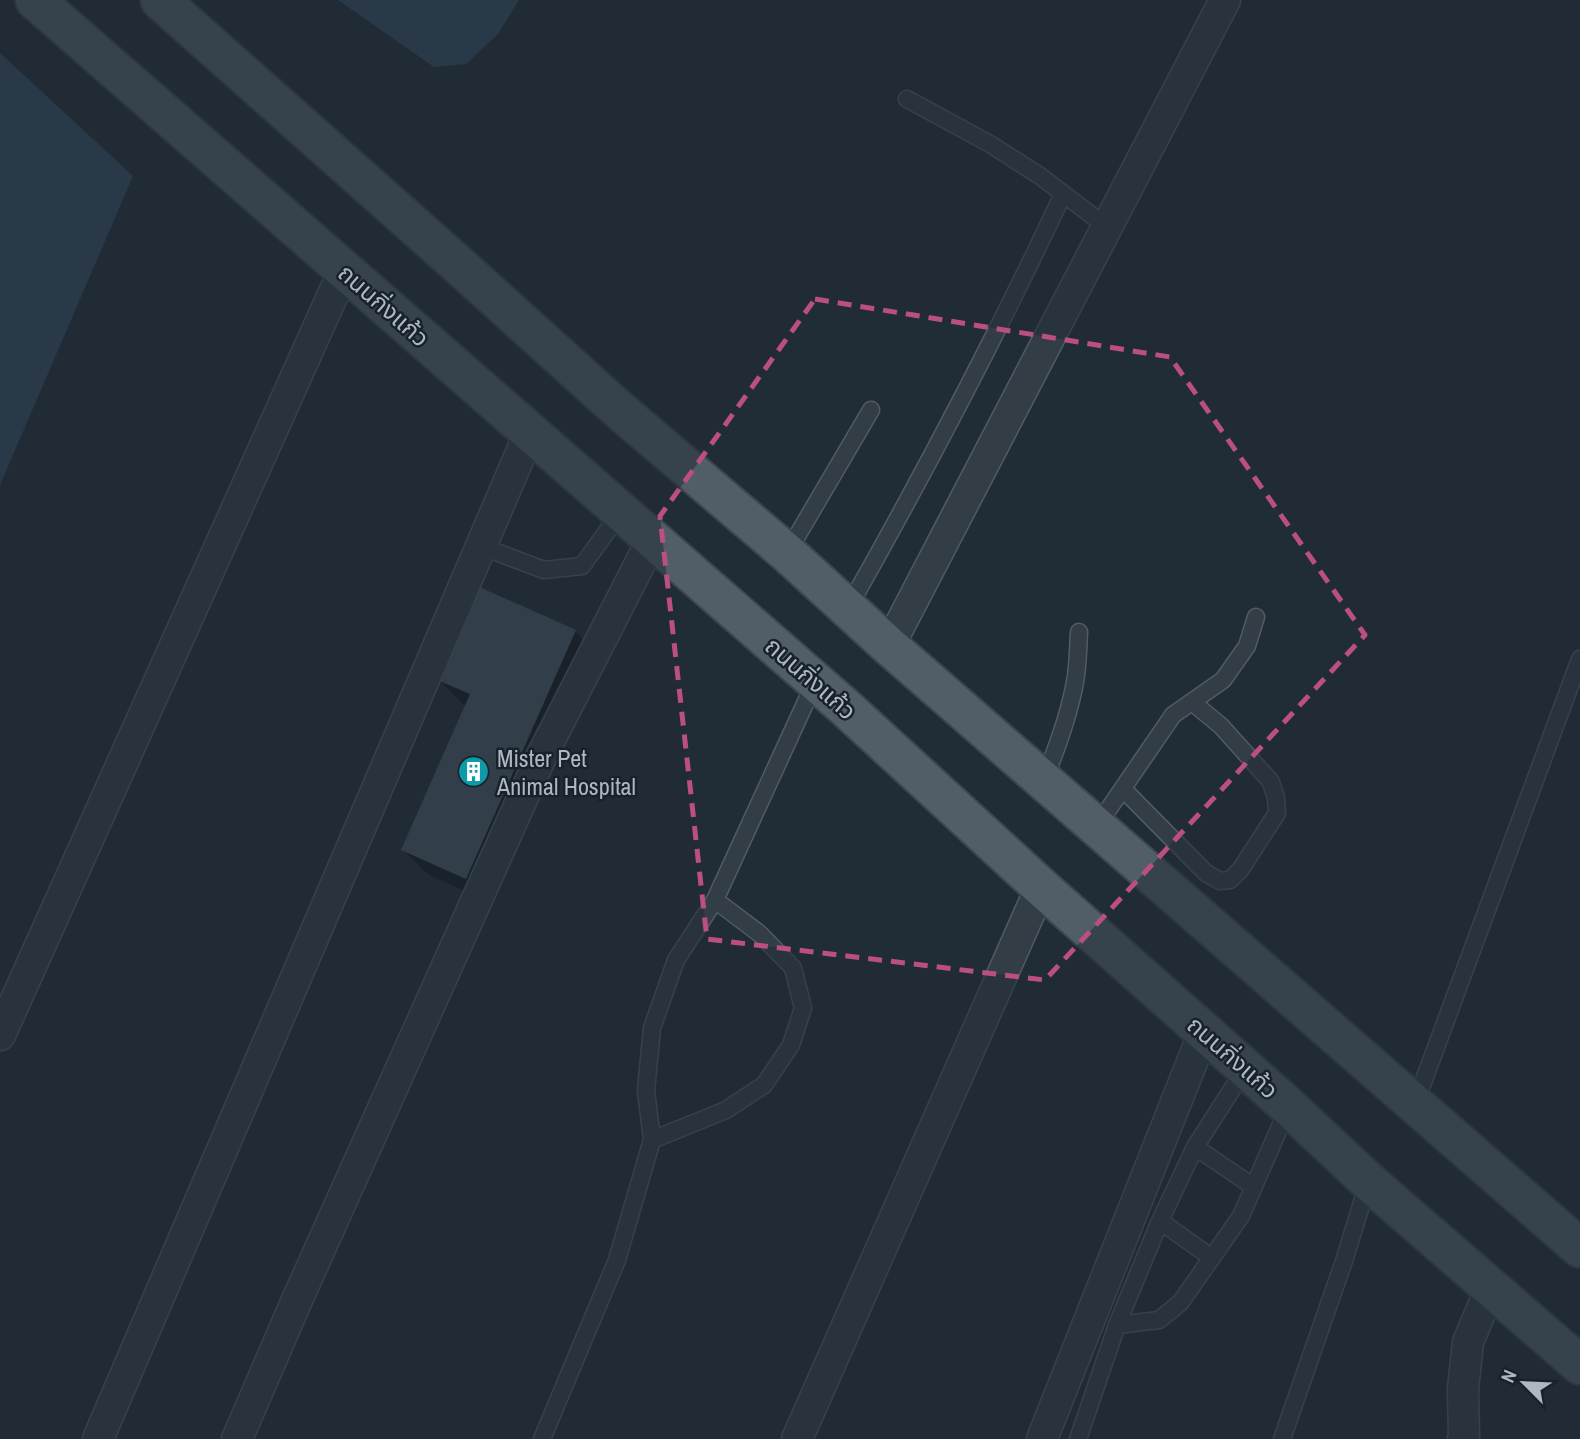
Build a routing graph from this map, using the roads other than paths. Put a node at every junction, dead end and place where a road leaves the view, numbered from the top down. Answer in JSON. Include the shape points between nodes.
{"nodes":[{"id":1,"x":35,"y":0,"type":"edge"},
{"id":2,"x":160,"y":0,"type":"edge"},
{"id":3,"x":1225,"y":0,"type":"edge"},
{"id":4,"x":907,"y":99,"type":"dead end"},
{"id":5,"x":1063,"y":194,"type":"junction"},
{"id":6,"x":1107,"y":227,"type":"junction"},
{"id":7,"x":344,"y":270,"type":"junction"},
{"id":8,"x":871,"y":410,"type":"dead end"},
{"id":9,"x":530,"y":432,"type":"junction"},
{"id":10,"x":621,"y":512,"type":"junction"},
{"id":11,"x":652,"y":540,"type":"junction"},
{"id":12,"x":480,"y":546,"type":"junction"},
{"id":13,"x":787,"y":553,"type":"junction"},
{"id":14,"x":848,"y":608,"type":"junction"},
{"id":15,"x":1256,"y":617,"type":"dead end"},
{"id":16,"x":1079,"y":632,"type":"dead end"},
{"id":17,"x":889,"y":646,"type":"junction"},
{"id":18,"x":1580,"y":659,"type":"edge"},
{"id":19,"x":816,"y":682,"type":"junction"},
{"id":20,"x":1192,"y":702,"type":"junction"},
{"id":21,"x":1044,"y":780,"type":"junction"},
{"id":22,"x":1123,"y":789,"type":"junction"},
{"id":23,"x":1097,"y":827,"type":"junction"},
{"id":24,"x":1041,"y":887,"type":"junction"},
{"id":25,"x":1208,"y":897,"type":"junction"},
{"id":26,"x":715,"y":900,"type":"junction"},
{"id":27,"x":1204,"y":1032,"type":"junction"},
{"id":28,"x":0,"y":1035,"type":"edge"},
{"id":29,"x":1245,"y":1069,"type":"junction"},
{"id":30,"x":1415,"y":1104,"type":"junction"},
{"id":31,"x":1289,"y":1107,"type":"junction"},
{"id":32,"x":652,"y":1140,"type":"junction"},
{"id":33,"x":1195,"y":1147,"type":"junction"},
{"id":34,"x":1368,"y":1181,"type":"junction"},
{"id":35,"x":1254,"y":1187,"type":"junction"},
{"id":36,"x":1160,"y":1221,"type":"junction"},
{"id":37,"x":1580,"y":1248,"type":"edge"},
{"id":38,"x":1212,"y":1258,"type":"junction"},
{"id":39,"x":1491,"y":1287,"type":"junction"},
{"id":40,"x":1117,"y":1325,"type":"junction"},
{"id":41,"x":1580,"y":1365,"type":"edge"},
{"id":42,"x":98,"y":1439,"type":"edge"},
{"id":43,"x":237,"y":1439,"type":"edge"},
{"id":44,"x":542,"y":1439,"type":"edge"},
{"id":45,"x":797,"y":1439,"type":"edge"},
{"id":46,"x":1042,"y":1439,"type":"edge"},
{"id":47,"x":1078,"y":1439,"type":"edge"},
{"id":48,"x":1282,"y":1439,"type":"edge"},
{"id":49,"x":1463,"y":1439,"type":"edge"}],
"edges":[{"from":1,"to":7,"type":"main road","name":"ถนนกิ่งแก้ว"},
{"from":2,"to":13,"type":"main road","via":[[618,409]]},
{"from":3,"to":6,"type":"street"},
{"from":4,"to":5,"type":"lane","via":[[990,144]]},
{"from":5,"to":6,"type":"lane"},
{"from":5,"to":14,"type":"lane","via":[[976,373]]},
{"from":6,"to":17,"type":"street"},
{"from":7,"to":9,"type":"main road","name":"ถนนกิ่งแก้ว"},
{"from":7,"to":28,"type":"street"},
{"from":8,"to":13,"type":"lane"},
{"from":9,"to":10,"type":"main road","name":"ถนนกิ่งแก้ว"},
{"from":9,"to":12,"type":"street"},
{"from":10,"to":11,"type":"main road","name":"ถนนกิ่งแก้ว"},
{"from":10,"to":12,"type":"lane","via":[[582,565],[544,570]]},
{"from":11,"to":19,"type":"main road","name":"ถนนกิ่งแก้ว"},
{"from":11,"to":43,"type":"street","via":[[540,759]]},
{"from":12,"to":42,"type":"street"},
{"from":13,"to":14,"type":"main road"},
{"from":14,"to":17,"type":"main road"},
{"from":15,"to":20,"type":"lane","via":[[1247,646],[1223,680]]},
{"from":16,"to":21,"type":"lane","via":[[1070,709]]},
{"from":17,"to":21,"type":"main road"},
{"from":18,"to":30,"type":"lane"},
{"from":19,"to":24,"type":"main road","name":"ถนนกิ่งแก้ว"},
{"from":19,"to":26,"type":"lane"},
{"from":20,"to":22,"type":"lane","via":[[1173,715]]},
{"from":20,"to":25,"type":"lane","via":[[1248,756],[1270,782],[1276,798],[1277,813],[1241,869]]},
{"from":21,"to":23,"type":"main road"},
{"from":22,"to":23,"type":"lane"},
{"from":22,"to":25,"type":"lane","via":[[1206,873]]},
{"from":23,"to":25,"type":"main road"},
{"from":24,"to":27,"type":"main road","name":"ถนนกิ่งแก้ว"},
{"from":24,"to":45,"type":"street"},
{"from":25,"to":30,"type":"main road"},
{"from":26,"to":32,"type":"lane","via":[[676,960],[652,1028],[646,1091]]},
{"from":26,"to":32,"type":"lane","via":[[760,934],[793,968],[803,1008],[791,1045],[764,1085],[726,1110]]},
{"from":27,"to":29,"type":"main road","name":"ถนนกิ่งแก้ว"},
{"from":27,"to":46,"type":"street"},
{"from":29,"to":31,"type":"main road","name":"ถนนกิ่งแก้ว"},
{"from":29,"to":33,"type":"lane"},
{"from":30,"to":37,"type":"main road"},
{"from":31,"to":34,"type":"main road","name":"ถนนกิ่งแก้ว"},
{"from":31,"to":35,"type":"lane"},
{"from":32,"to":44,"type":"lane","via":[[617,1260]]},
{"from":33,"to":35,"type":"lane"},
{"from":33,"to":36,"type":"lane"},
{"from":34,"to":39,"type":"main road","name":"ถนนกิ่งแก้ว"},
{"from":34,"to":48,"type":"lane"},
{"from":35,"to":38,"type":"lane","via":[[1241,1216]]},
{"from":36,"to":38,"type":"lane"},
{"from":36,"to":40,"type":"lane"},
{"from":38,"to":40,"type":"lane","via":[[1180,1303],[1159,1320]]},
{"from":39,"to":41,"type":"main road","name":"ถนนกิ่งแก้ว"},
{"from":39,"to":49,"type":"street","via":[[1468,1342]]},
{"from":40,"to":47,"type":"lane"}]}
